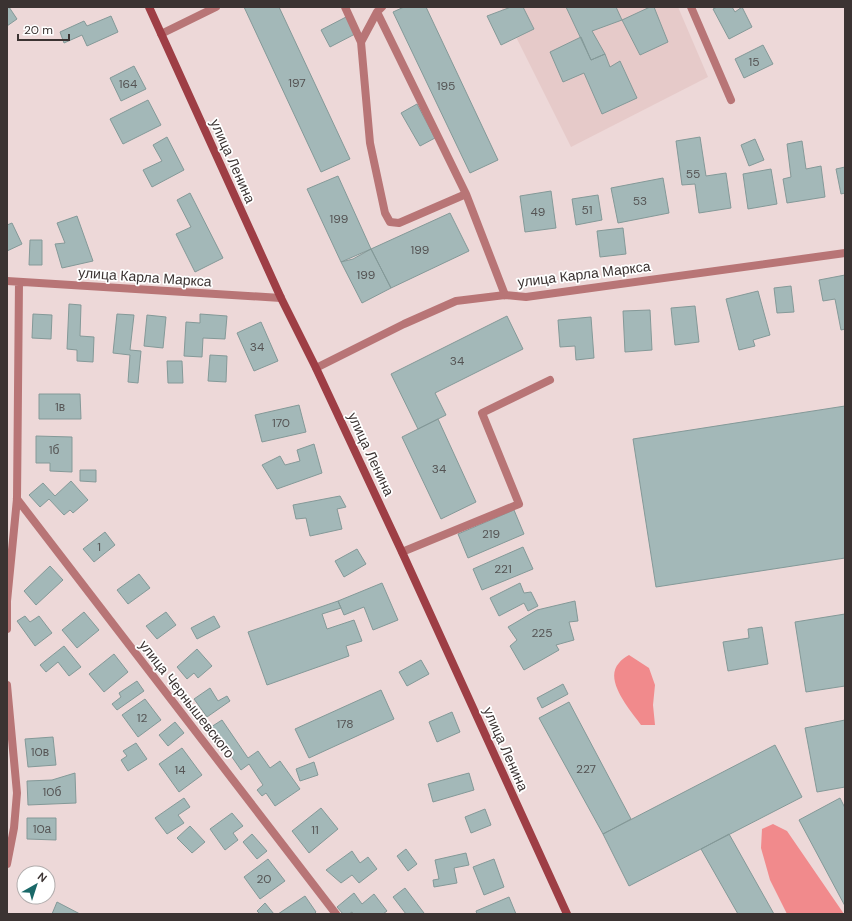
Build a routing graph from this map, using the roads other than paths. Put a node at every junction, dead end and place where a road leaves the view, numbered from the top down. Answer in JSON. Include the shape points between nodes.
{"nodes":[{"id":1,"x":149,"y":7,"type":"edge"},
{"id":2,"x":216,"y":7,"type":"edge"},
{"id":3,"x":345,"y":7,"type":"edge"},
{"id":4,"x":692,"y":7,"type":"edge"},
{"id":5,"x":380,"y":10,"type":"edge"},
{"id":6,"x":161,"y":34,"type":"junction"},
{"id":7,"x":361,"y":42,"type":"junction"},
{"id":8,"x":732,"y":100,"type":"dead end"},
{"id":9,"x":466,"y":194,"type":"junction"},
{"id":10,"x":845,"y":253,"type":"edge"},
{"id":11,"x":7,"y":281,"type":"edge"},
{"id":12,"x":19,"y":282,"type":"junction"},
{"id":13,"x":505,"y":295,"type":"junction"},
{"id":14,"x":281,"y":298,"type":"junction"},
{"id":15,"x":316,"y":368,"type":"junction"},
{"id":16,"x":550,"y":380,"type":"dead end"},
{"id":17,"x":17,"y":499,"type":"junction"},
{"id":18,"x":402,"y":552,"type":"junction"},
{"id":19,"x":7,"y":629,"type":"edge"},
{"id":20,"x":7,"y":685,"type":"edge"},
{"id":21,"x":7,"y":864,"type":"edge"},
{"id":22,"x":336,"y":914,"type":"edge"},
{"id":23,"x":567,"y":914,"type":"edge"}],
"edges":[{"from":1,"to":6,"type":"street","name":"улица Ленина"},
{"from":2,"to":6,"type":"street"},
{"from":3,"to":7,"type":"street"},
{"from":4,"to":8,"type":"street"},
{"from":5,"to":7,"type":"street"},
{"from":5,"to":9,"type":"street"},
{"from":6,"to":14,"type":"street","name":"улица Ленина"},
{"from":7,"to":9,"type":"street","via":[[370,143],[385,213],[390,222],[399,223]]},
{"from":9,"to":13,"type":"street"},
{"from":10,"to":13,"type":"street","name":"улица Карла Маркса","via":[[526,297]]},
{"from":11,"to":12,"type":"street","name":"улица Карла Маркса"},
{"from":12,"to":14,"type":"street","name":"улица Карла Маркса"},
{"from":12,"to":17,"type":"street"},
{"from":13,"to":15,"type":"street","name":"улица Карла Маркса","via":[[456,301]]},
{"from":14,"to":15,"type":"street","name":"улица Ленина"},
{"from":15,"to":18,"type":"street","name":"улица Ленина"},
{"from":16,"to":18,"type":"street","via":[[482,413],[519,504]]},
{"from":17,"to":19,"type":"street"},
{"from":17,"to":22,"type":"street","name":"улица Чернышевского"},
{"from":18,"to":23,"type":"street","name":"улица Ленина"},
{"from":20,"to":21,"type":"street","via":[[17,793]]}]}
